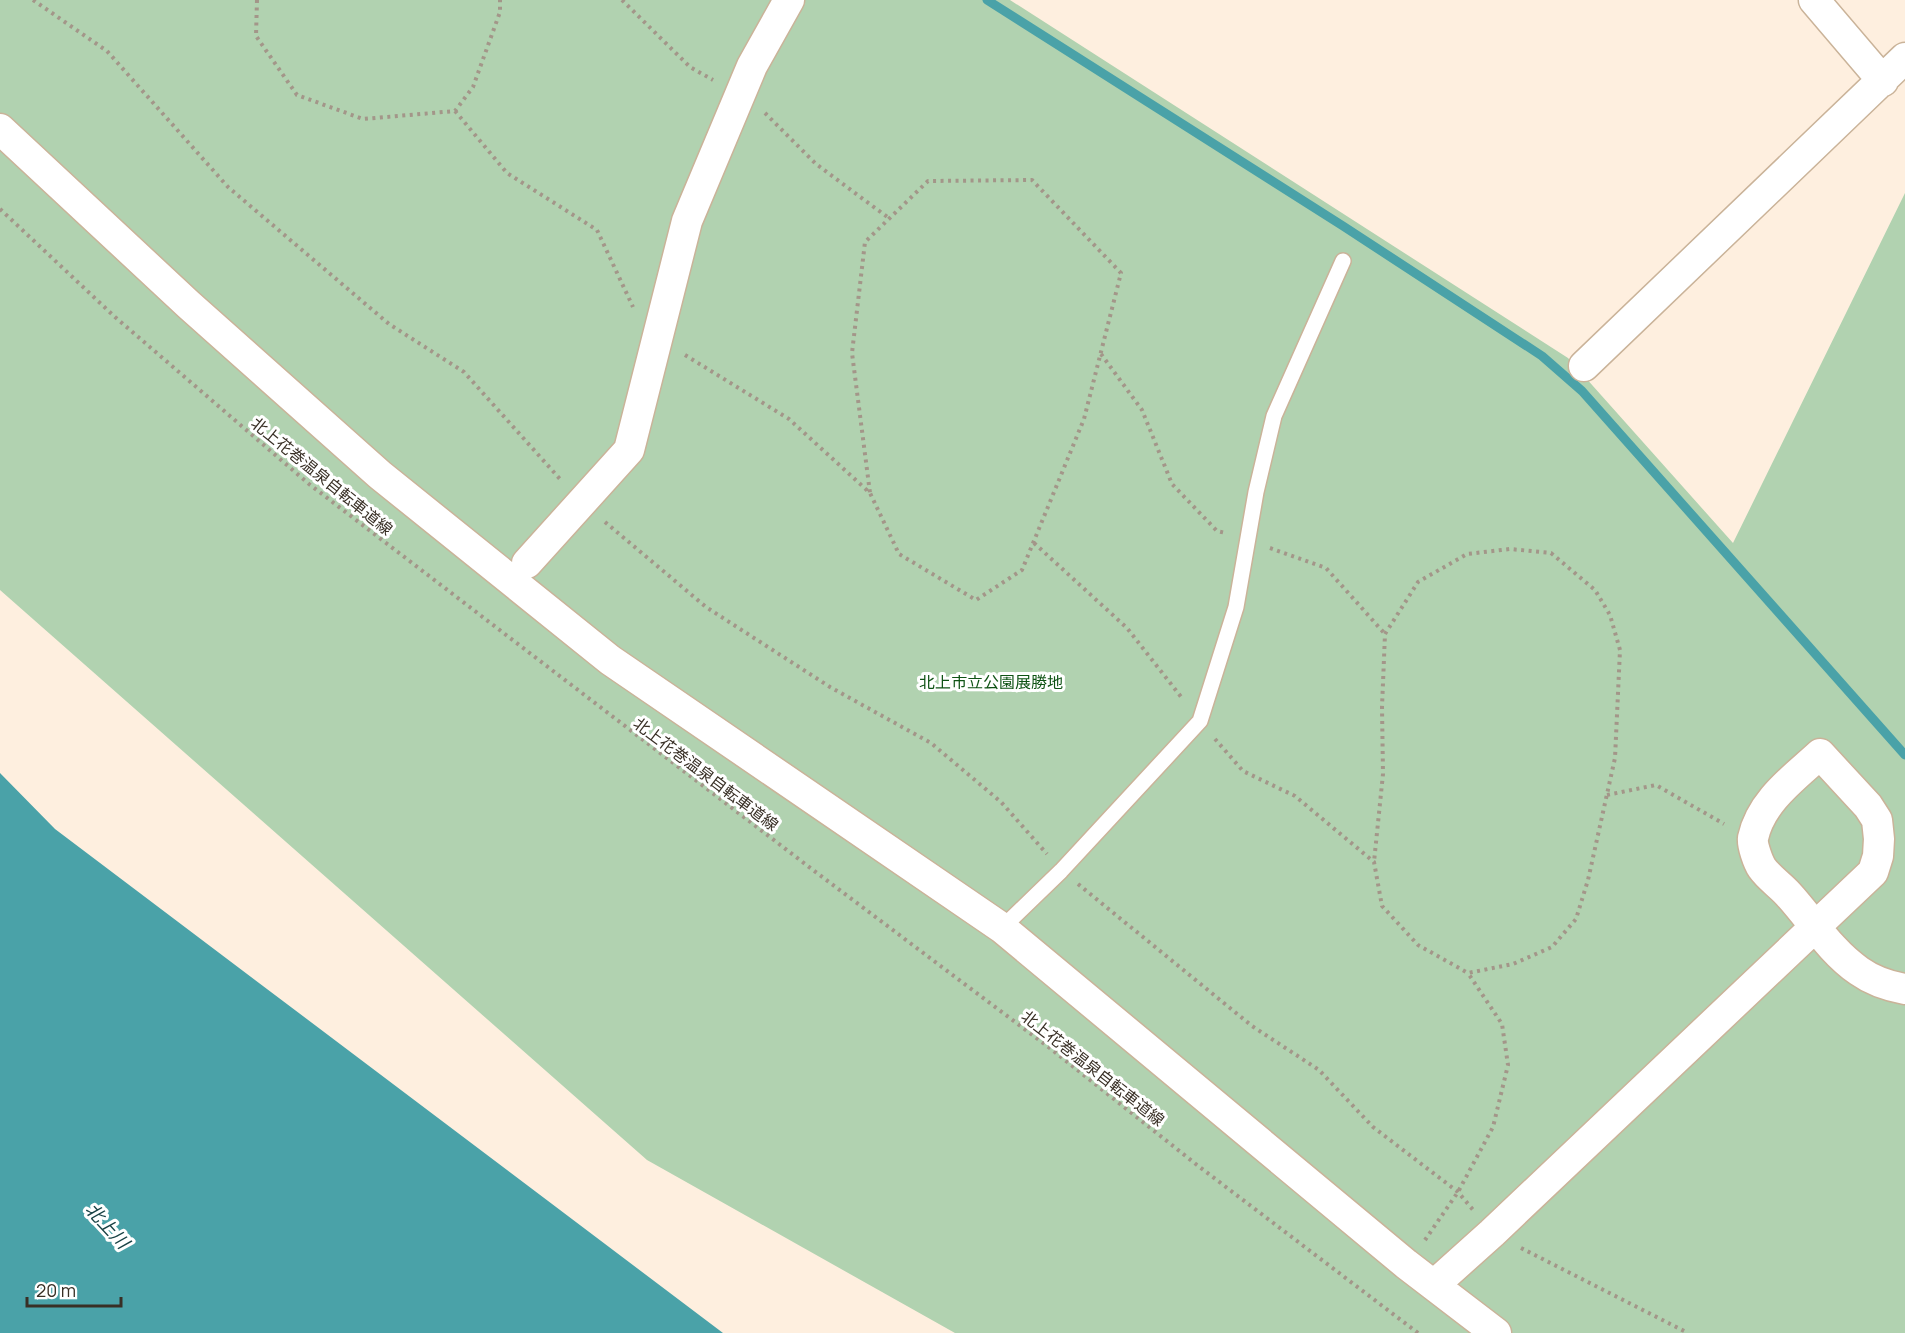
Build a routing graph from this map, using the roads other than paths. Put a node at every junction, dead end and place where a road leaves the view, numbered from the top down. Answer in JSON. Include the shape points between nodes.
{"nodes":[{"id":1,"x":789,"y":0,"type":"edge"},
{"id":2,"x":1814,"y":0,"type":"edge"},
{"id":3,"x":1905,"y":58,"type":"edge"},
{"id":4,"x":1883,"y":81,"type":"junction"},
{"id":5,"x":0,"y":129,"type":"edge"},
{"id":6,"x":1343,"y":261,"type":"dead end"},
{"id":7,"x":1584,"y":366,"type":"dead end"},
{"id":8,"x":526,"y":563,"type":"dead end"},
{"id":9,"x":1815,"y":926,"type":"junction"},
{"id":10,"x":1002,"y":928,"type":"junction"},
{"id":11,"x":1905,"y":990,"type":"edge"},
{"id":12,"x":1434,"y":1284,"type":"junction"},
{"id":13,"x":1496,"y":1333,"type":"edge"}],
"edges":[{"from":1,"to":8,"type":"street","via":[[752,66],[687,221],[629,450]]},
{"from":2,"to":4,"type":"street"},
{"from":3,"to":4,"type":"street"},
{"from":4,"to":7,"type":"street"},
{"from":5,"to":10,"type":"street","via":[[380,475],[610,660]]},
{"from":6,"to":10,"type":"lane","via":[[1274,416],[1236,607],[1200,721],[1061,871]]},
{"from":9,"to":9,"type":"street","via":[[1761,867],[1752,841],[1760,816],[1771,800],[1820,754],[1868,806],[1877,820],[1880,838],[1873,872]]},
{"from":9,"to":11,"type":"street","via":[[1859,972],[1883,985]]},
{"from":9,"to":12,"type":"street"},
{"from":10,"to":12,"type":"street"},
{"from":12,"to":13,"type":"street"}]}
